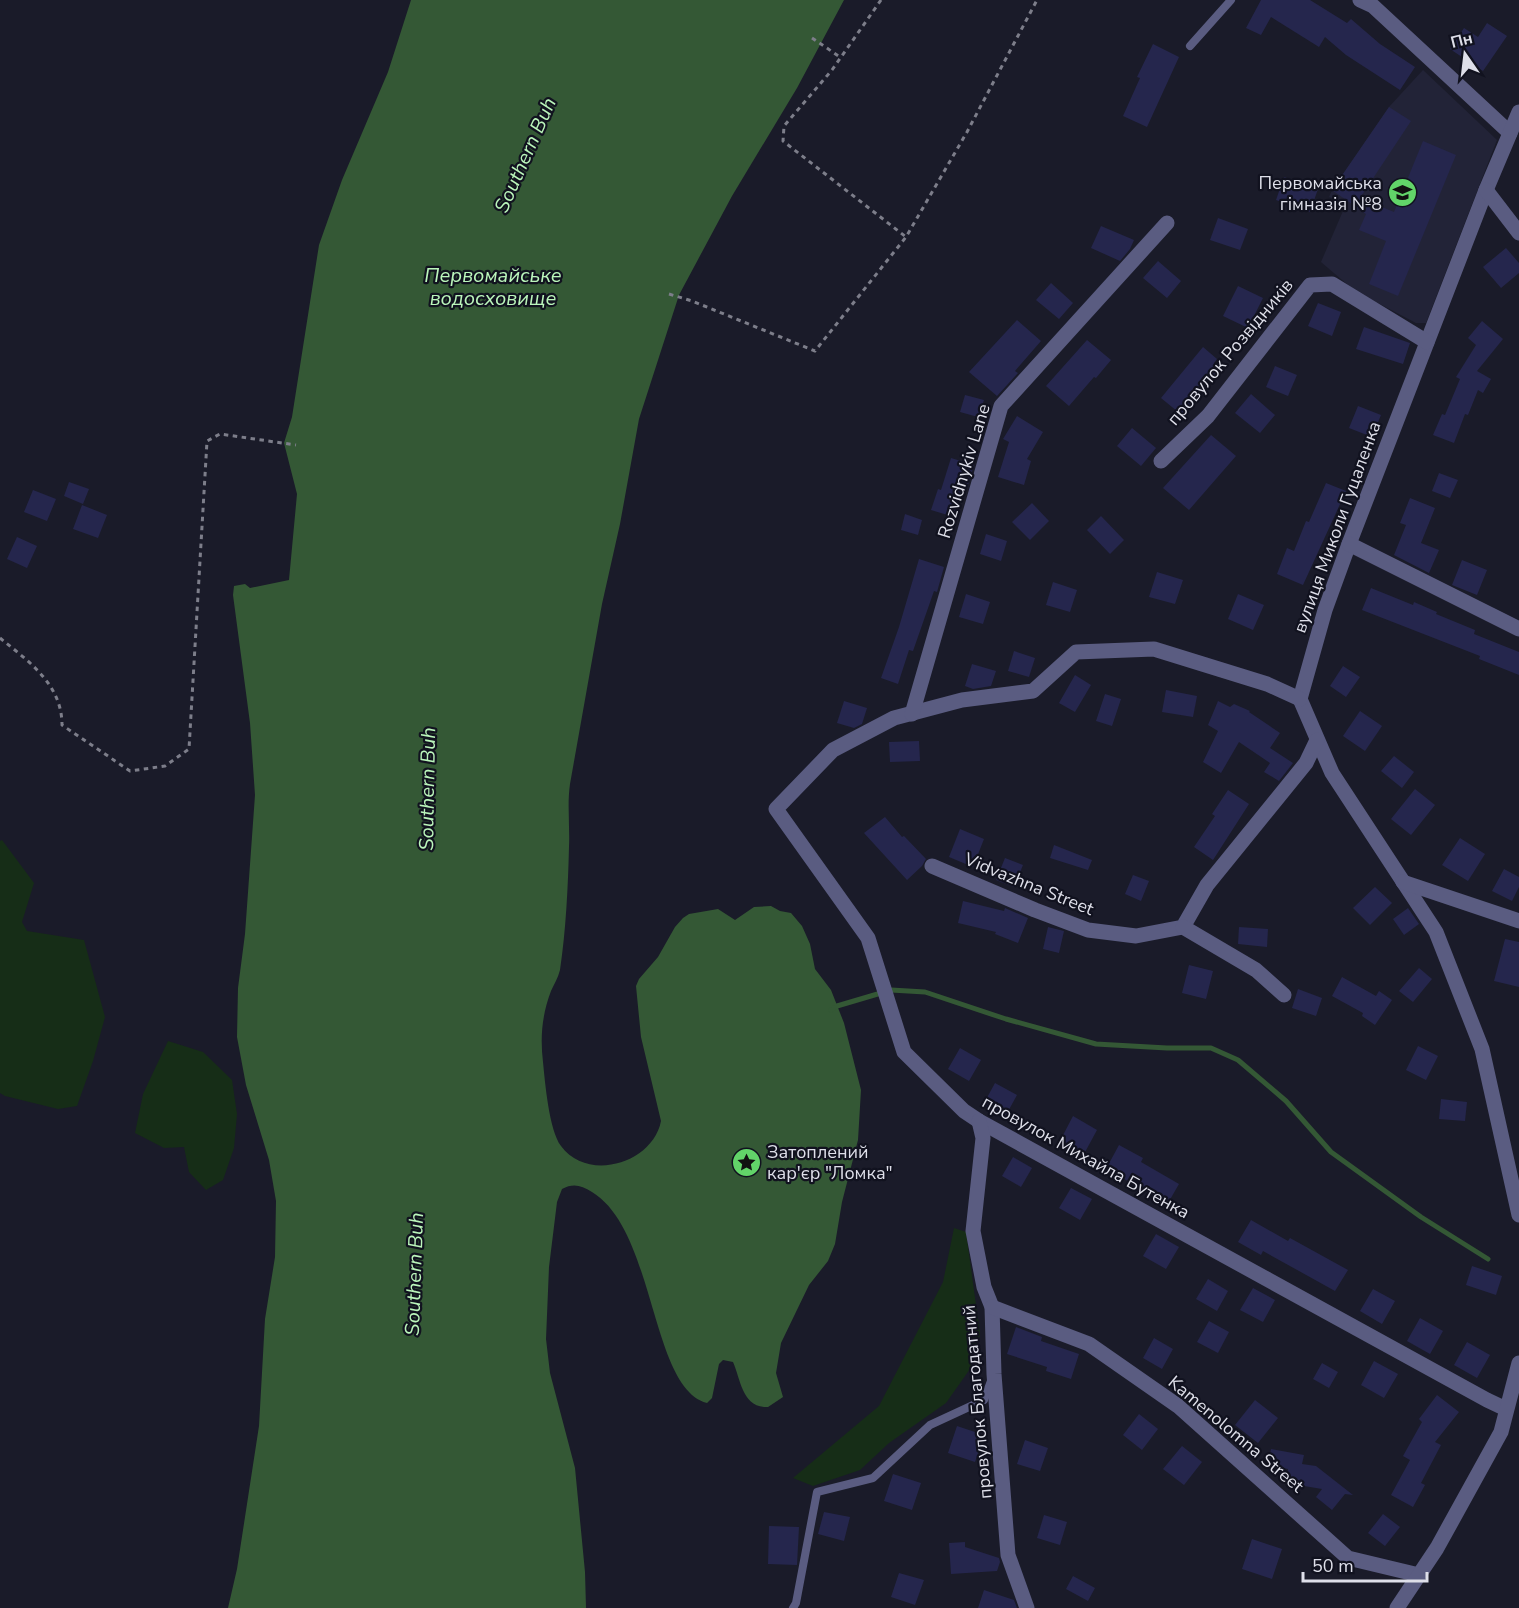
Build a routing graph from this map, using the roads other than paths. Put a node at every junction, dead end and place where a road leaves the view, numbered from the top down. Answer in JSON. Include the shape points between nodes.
{"nodes":[{"id":1,"x":1231,"y":0,"type":"edge"},
{"id":2,"x":1360,"y":0,"type":"edge"},
{"id":3,"x":1190,"y":46,"type":"dead end"},
{"id":4,"x":1519,"y":112,"type":"edge"},
{"id":5,"x":1510,"y":133,"type":"junction"},
{"id":6,"x":1486,"y":190,"type":"junction"},
{"id":7,"x":1167,"y":224,"type":"dead end"},
{"id":8,"x":1519,"y":233,"type":"edge"},
{"id":9,"x":1427,"y":342,"type":"junction"},
{"id":10,"x":1161,"y":461,"type":"dead end"},
{"id":11,"x":1349,"y":544,"type":"junction"},
{"id":12,"x":1519,"y":629,"type":"edge"},
{"id":13,"x":1300,"y":699,"type":"junction"},
{"id":14,"x":912,"y":714,"type":"junction"},
{"id":15,"x":1317,"y":740,"type":"junction"},
{"id":16,"x":932,"y":866,"type":"dead end"},
{"id":17,"x":1404,"y":882,"type":"junction"},
{"id":18,"x":1519,"y":921,"type":"edge"},
{"id":19,"x":1183,"y":927,"type":"junction"},
{"id":20,"x":1284,"y":995,"type":"dead end"},
{"id":21,"x":979,"y":1121,"type":"junction"},
{"id":22,"x":1518,"y":1209,"type":"edge"},
{"id":23,"x":992,"y":1307,"type":"junction"},
{"id":24,"x":1519,"y":1363,"type":"edge"},
{"id":25,"x":994,"y":1374,"type":"junction"},
{"id":26,"x":1506,"y":1409,"type":"junction"},
{"id":27,"x":1419,"y":1575,"type":"junction"},
{"id":28,"x":793,"y":1608,"type":"edge"},
{"id":29,"x":1027,"y":1608,"type":"edge"},
{"id":30,"x":1397,"y":1608,"type":"edge"}],
"edges":[{"from":1,"to":3,"type":"lane"},
{"from":2,"to":5,"type":"street","via":[[1372,6]]},
{"from":4,"to":5,"type":"street","name":"вулиця Миколи Гуцаленка"},
{"from":5,"to":6,"type":"street","name":"вулиця Миколи Гуцаленка"},
{"from":6,"to":8,"type":"street"},
{"from":6,"to":9,"type":"street","name":"вулиця Миколи Гуцаленка"},
{"from":7,"to":14,"type":"street","name":"Rozvidnykiv Lane","via":[[1001,406]]},
{"from":9,"to":10,"type":"street","name":"провулок Розвідників","via":[[1332,284],[1310,285],[1208,416]]},
{"from":9,"to":11,"type":"street","name":"вулиця Миколи Гуцаленка"},
{"from":11,"to":12,"type":"street"},
{"from":11,"to":13,"type":"street","name":"вулиця Миколи Гуцаленка"},
{"from":13,"to":14,"type":"street","via":[[1267,684],[1154,649],[1076,652],[1034,691],[962,700]]},
{"from":13,"to":15,"type":"street"},
{"from":14,"to":21,"type":"street","name":"провулок Михайла Бутенка","via":[[894,718],[833,750],[776,809],[868,938],[904,1052]]},
{"from":15,"to":17,"type":"street","via":[[1332,773]]},
{"from":15,"to":19,"type":"street","via":[[1306,763],[1207,885]]},
{"from":16,"to":19,"type":"street","name":"Vidvazhna Street","via":[[1088,930],[1136,936]]},
{"from":17,"to":18,"type":"street"},
{"from":17,"to":22,"type":"street","via":[[1436,932],[1482,1049]]},
{"from":19,"to":20,"type":"street","via":[[1256,970]]},
{"from":21,"to":23,"type":"street","name":"провулок Благодатний","via":[[983,1138],[973,1231]]},
{"from":21,"to":26,"type":"street","name":"провулок Михайла Бутенка"},
{"from":23,"to":25,"type":"street","name":"провулок Благодатний"},
{"from":23,"to":27,"type":"street","name":"Kamenolomna Street","via":[[1089,1344],[1178,1406],[1348,1558]]},
{"from":24,"to":26,"type":"street"},
{"from":25,"to":28,"type":"lane","via":[[984,1400],[930,1425],[873,1478],[817,1492]]},
{"from":25,"to":29,"type":"street","name":"провулок Благодатний","via":[[1008,1555]]},
{"from":26,"to":27,"type":"street","via":[[1501,1432]]},
{"from":27,"to":30,"type":"street"}]}
